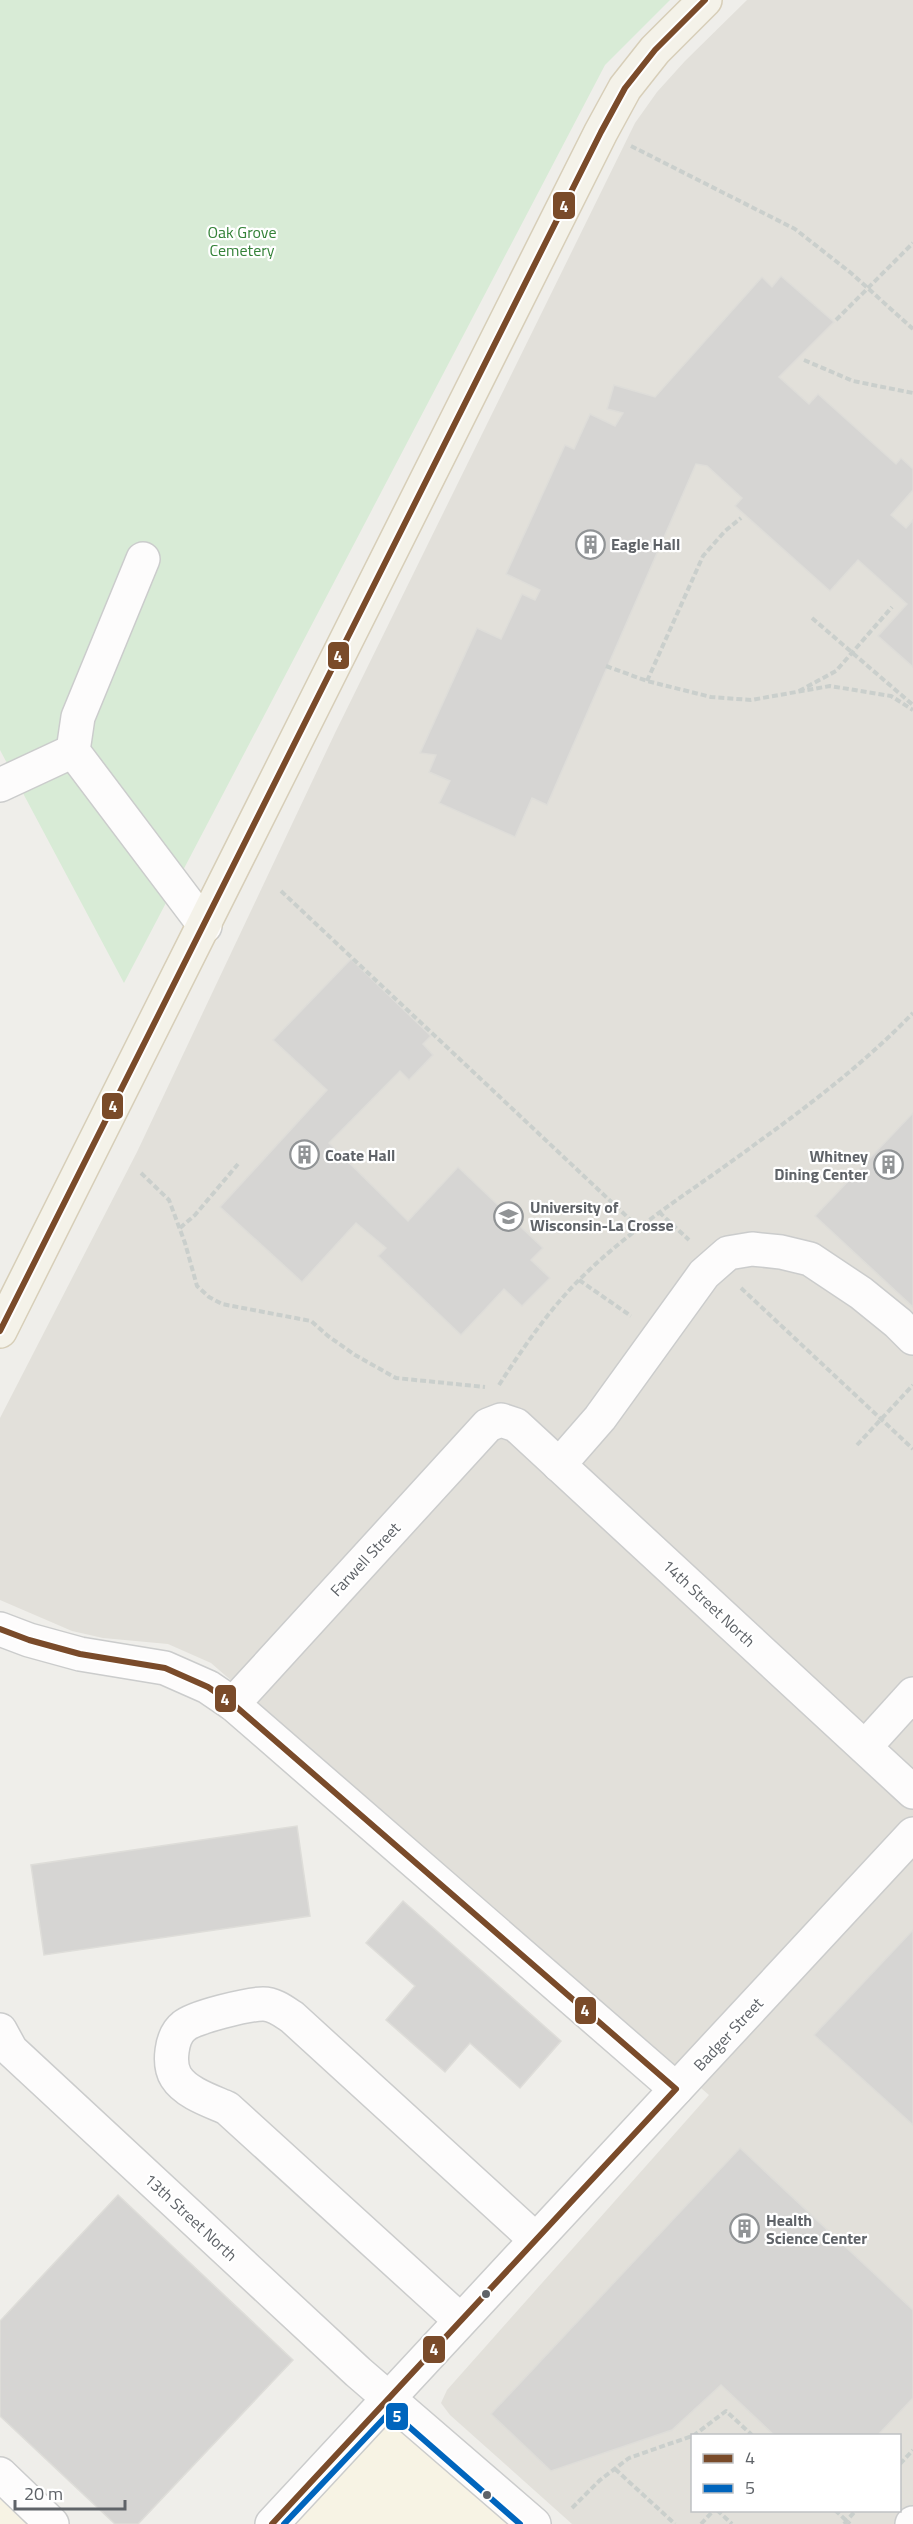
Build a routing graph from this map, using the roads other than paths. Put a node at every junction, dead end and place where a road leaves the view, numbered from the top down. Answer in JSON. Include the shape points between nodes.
{"nodes":[{"id":1,"x":705,"y":0,"type":"edge"},
{"id":2,"x":143,"y":559,"type":"dead end"},
{"id":3,"x":73,"y":752,"type":"junction"},
{"id":4,"x":0,"y":785,"type":"edge"},
{"id":5,"x":204,"y":926,"type":"junction"},
{"id":6,"x":0,"y":1331,"type":"edge"},
{"id":7,"x":913,"y":1338,"type":"edge"},
{"id":8,"x":501,"y":1420,"type":"joint"},
{"id":9,"x":559,"y":1465,"type":"junction"},
{"id":10,"x":0,"y":1629,"type":"edge"},
{"id":11,"x":913,"y":1694,"type":"edge"},
{"id":12,"x":233,"y":1704,"type":"junction"},
{"id":13,"x":864,"y":1747,"type":"junction"},
{"id":14,"x":913,"y":1792,"type":"edge"},
{"id":15,"x":913,"y":1834,"type":"edge"},
{"id":16,"x":4,"y":2047,"type":"edge"},
{"id":17,"x":676,"y":2089,"type":"junction"},
{"id":18,"x":535,"y":2239,"type":"junction"},
{"id":19,"x":460,"y":2320,"type":"junction"},
{"id":20,"x":390,"y":2398,"type":"junction"},
{"id":21,"x":0,"y":2474,"type":"edge"},
{"id":22,"x":52,"y":2524,"type":"edge"},
{"id":23,"x":272,"y":2524,"type":"edge"},
{"id":24,"x":534,"y":2524,"type":"edge"}],
"edges":[{"from":1,"to":5,"type":"main road","via":[[655,50],[625,88],[601,132]]},
{"from":2,"to":3,"type":"street","via":[[78,717]]},
{"from":3,"to":4,"type":"street"},
{"from":3,"to":5,"type":"street"},
{"from":5,"to":6,"type":"main road"},
{"from":7,"to":9,"type":"street","via":[[861,1293],[810,1259],[752,1249],[728,1253],[704,1274],[600,1418]]},
{"from":8,"to":9,"type":"street","name":"14th Street North","via":[[516,1425]]},
{"from":8,"to":12,"type":"street","name":"Farwell Street","via":[[488,1425]]},
{"from":9,"to":13,"type":"street","name":"14th Street North"},
{"from":10,"to":12,"type":"street","via":[[80,1654],[165,1668],[208,1687]]},
{"from":11,"to":13,"type":"street"},
{"from":12,"to":17,"type":"street"},
{"from":13,"to":14,"type":"street","name":"14th Street North"},
{"from":15,"to":17,"type":"street","name":"Badger Street"},
{"from":16,"to":20,"type":"street","name":"13th Street North"},
{"from":17,"to":18,"type":"street","name":"Badger Street"},
{"from":18,"to":19,"type":"street","name":"Badger Street"},
{"from":18,"to":19,"type":"street","via":[[277,2007],[262,2004],[199,2017],[182,2026],[171,2061],[176,2078],[227,2108]]},
{"from":19,"to":20,"type":"street","name":"Badger Street"},
{"from":20,"to":23,"type":"street","name":"Badger Street"},
{"from":20,"to":24,"type":"street","name":"13th Street North"},
{"from":21,"to":22,"type":"street"}]}
